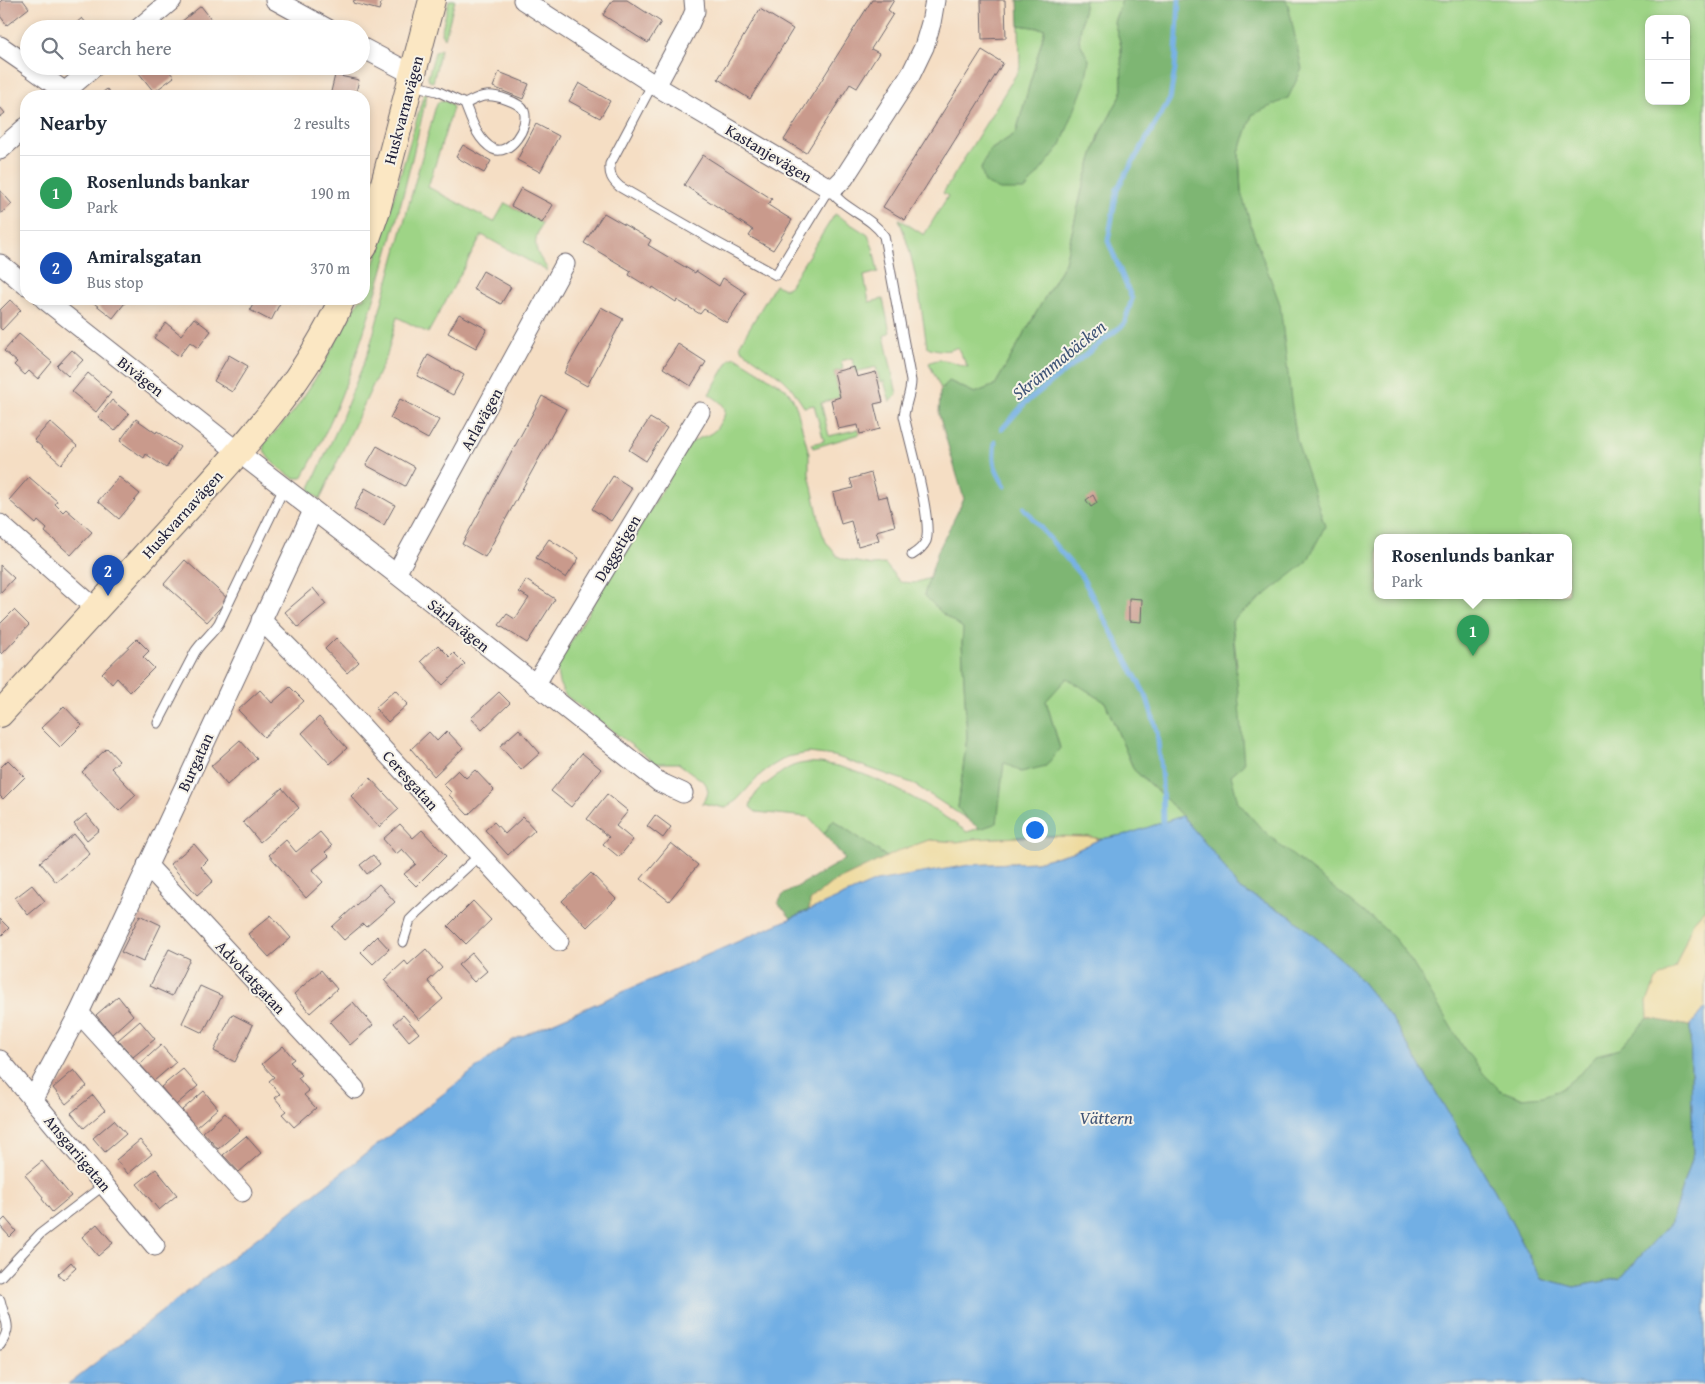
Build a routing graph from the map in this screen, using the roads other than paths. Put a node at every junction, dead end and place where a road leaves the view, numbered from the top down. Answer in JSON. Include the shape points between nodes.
{"nodes":[{"id":1,"x":172,"y":0,"type":"edge"},
{"id":2,"x":275,"y":0,"type":"edge"},
{"id":3,"x":432,"y":0,"type":"edge"},
{"id":4,"x":523,"y":0,"type":"edge"},
{"id":5,"x":694,"y":0,"type":"edge"},
{"id":6,"x":935,"y":0,"type":"edge"},
{"id":7,"x":149,"y":20,"type":"edge"},
{"id":8,"x":312,"y":20,"type":"edge"},
{"id":9,"x":0,"y":46,"type":"edge"},
{"id":10,"x":370,"y":53,"type":"edge"},
{"id":11,"x":20,"y":60,"type":"edge"},
{"id":12,"x":40,"y":75,"type":"edge"},
{"id":13,"x":84,"y":75,"type":"edge"},
{"id":14,"x":411,"y":79,"type":"junction"},
{"id":15,"x":655,"y":84,"type":"junction"},
{"id":16,"x":57,"y":90,"type":"edge"},
{"id":17,"x":67,"y":90,"type":"edge"},
{"id":18,"x":464,"y":104,"type":"junction"},
{"id":19,"x":20,"y":132,"type":"edge"},
{"id":20,"x":0,"y":150,"type":"edge"},
{"id":21,"x":829,"y":188,"type":"junction"},
{"id":22,"x":370,"y":230,"type":"edge"},
{"id":23,"x":0,"y":264,"type":"edge"},
{"id":24,"x":565,"y":264,"type":"dead end"},
{"id":25,"x":20,"y":280,"type":"edge"},
{"id":26,"x":52,"y":305,"type":"edge"},
{"id":27,"x":339,"y":305,"type":"edge"},
{"id":28,"x":700,"y":412,"type":"dead end"},
{"id":29,"x":238,"y":452,"type":"junction"},
{"id":30,"x":284,"y":488,"type":"junction"},
{"id":31,"x":314,"y":511,"type":"junction"},
{"id":32,"x":0,"y":524,"type":"edge"},
{"id":33,"x":912,"y":555,"type":"dead end"},
{"id":34,"x":396,"y":574,"type":"junction"},
{"id":35,"x":96,"y":609,"type":"junction"},
{"id":36,"x":261,"y":620,"type":"junction"},
{"id":37,"x":534,"y":685,"type":"junction"},
{"id":38,"x":0,"y":714,"type":"edge"},
{"id":39,"x":158,"y":723,"type":"dead end"},
{"id":40,"x":683,"y":793,"type":"dead end"},
{"id":41,"x":480,"y":855,"type":"junction"},
{"id":42,"x":147,"y":865,"type":"junction"},
{"id":43,"x":559,"y":941,"type":"dead end"},
{"id":44,"x":404,"y":942,"type":"dead end"},
{"id":45,"x":79,"y":1013,"type":"junction"},
{"id":46,"x":0,"y":1060,"type":"edge"},
{"id":47,"x":355,"y":1089,"type":"dead end"},
{"id":48,"x":33,"y":1100,"type":"junction"},
{"id":49,"x":104,"y":1185,"type":"junction"},
{"id":50,"x":242,"y":1192,"type":"dead end"},
{"id":51,"x":155,"y":1246,"type":"dead end"},
{"id":52,"x":0,"y":1277,"type":"edge"},
{"id":53,"x":0,"y":1300,"type":"edge"},
{"id":54,"x":0,"y":1345,"type":"edge"}],
"edges":[{"from":1,"to":7,"type":"street"},
{"from":2,"to":8,"type":"street"},
{"from":3,"to":14,"type":"street","name":"Huskvarnavägen"},
{"from":4,"to":15,"type":"street","name":"Kastanjevägen"},
{"from":5,"to":15,"type":"street","via":[[695,11],[690,25]]},
{"from":6,"to":21,"type":"street","name":"Kastanjevägen","via":[[924,47],[911,74],[844,178]]},
{"from":9,"to":11,"type":"street"},
{"from":10,"to":14,"type":"street"},
{"from":12,"to":16,"type":"street"},
{"from":13,"to":17,"type":"street"},
{"from":14,"to":18,"type":"lane"},
{"from":14,"to":22,"type":"street","name":"Huskvarnavägen"},
{"from":15,"to":21,"type":"street","name":"Kastanjevägen"},
{"from":15,"to":21,"type":"lane","via":[[610,164],[609,172],[620,187],[776,275]]},
{"from":18,"to":18,"type":"lane","via":[[483,141],[494,150],[503,150],[522,132],[524,112],[510,101],[486,96]]},
{"from":19,"to":20,"type":"street"},
{"from":21,"to":33,"type":"lane","via":[[841,203],[874,225],[884,236],[911,381],[904,416],[926,513],[926,541]]},
{"from":23,"to":25,"type":"street"},
{"from":24,"to":34,"type":"street","name":"Arlavägen"},
{"from":26,"to":29,"type":"street","name":"Bivägen"},
{"from":27,"to":29,"type":"street","name":"Huskvarnavägen","via":[[308,363],[276,410]]},
{"from":28,"to":37,"type":"street","name":"Daggstigen"},
{"from":29,"to":30,"type":"street","name":"Särlavägen"},
{"from":29,"to":35,"type":"street","name":"Huskvarnavägen"},
{"from":30,"to":31,"type":"street","name":"Särlavägen"},
{"from":30,"to":39,"type":"lane","via":[[219,623],[195,652]]},
{"from":31,"to":34,"type":"street","name":"Särlavägen"},
{"from":31,"to":36,"type":"street","name":"Burgatan"},
{"from":32,"to":35,"type":"street"},
{"from":34,"to":37,"type":"street","name":"Särlavägen"},
{"from":35,"to":38,"type":"street","name":"Huskvarnavägen"},
{"from":36,"to":41,"type":"street","name":"Ceresgatan"},
{"from":36,"to":42,"type":"street","name":"Burgatan"},
{"from":37,"to":40,"type":"street","name":"Särlavägen","via":[[659,782]]},
{"from":41,"to":43,"type":"street","name":"Ceresgatan"},
{"from":41,"to":44,"type":"lane","via":[[410,920]]},
{"from":42,"to":45,"type":"street","name":"Burgatan"},
{"from":42,"to":47,"type":"street","name":"Advokatgatan"},
{"from":45,"to":48,"type":"street","name":"Burgatan"},
{"from":45,"to":50,"type":"street"},
{"from":46,"to":48,"type":"street","name":"Ansgariigatan"},
{"from":48,"to":49,"type":"street","name":"Ansgariigatan"},
{"from":49,"to":51,"type":"street","name":"Ansgariigatan"},
{"from":49,"to":52,"type":"lane","via":[[40,1234]]},
{"from":53,"to":54,"type":"lane","via":[[8,1322],[7,1336]]}]}
